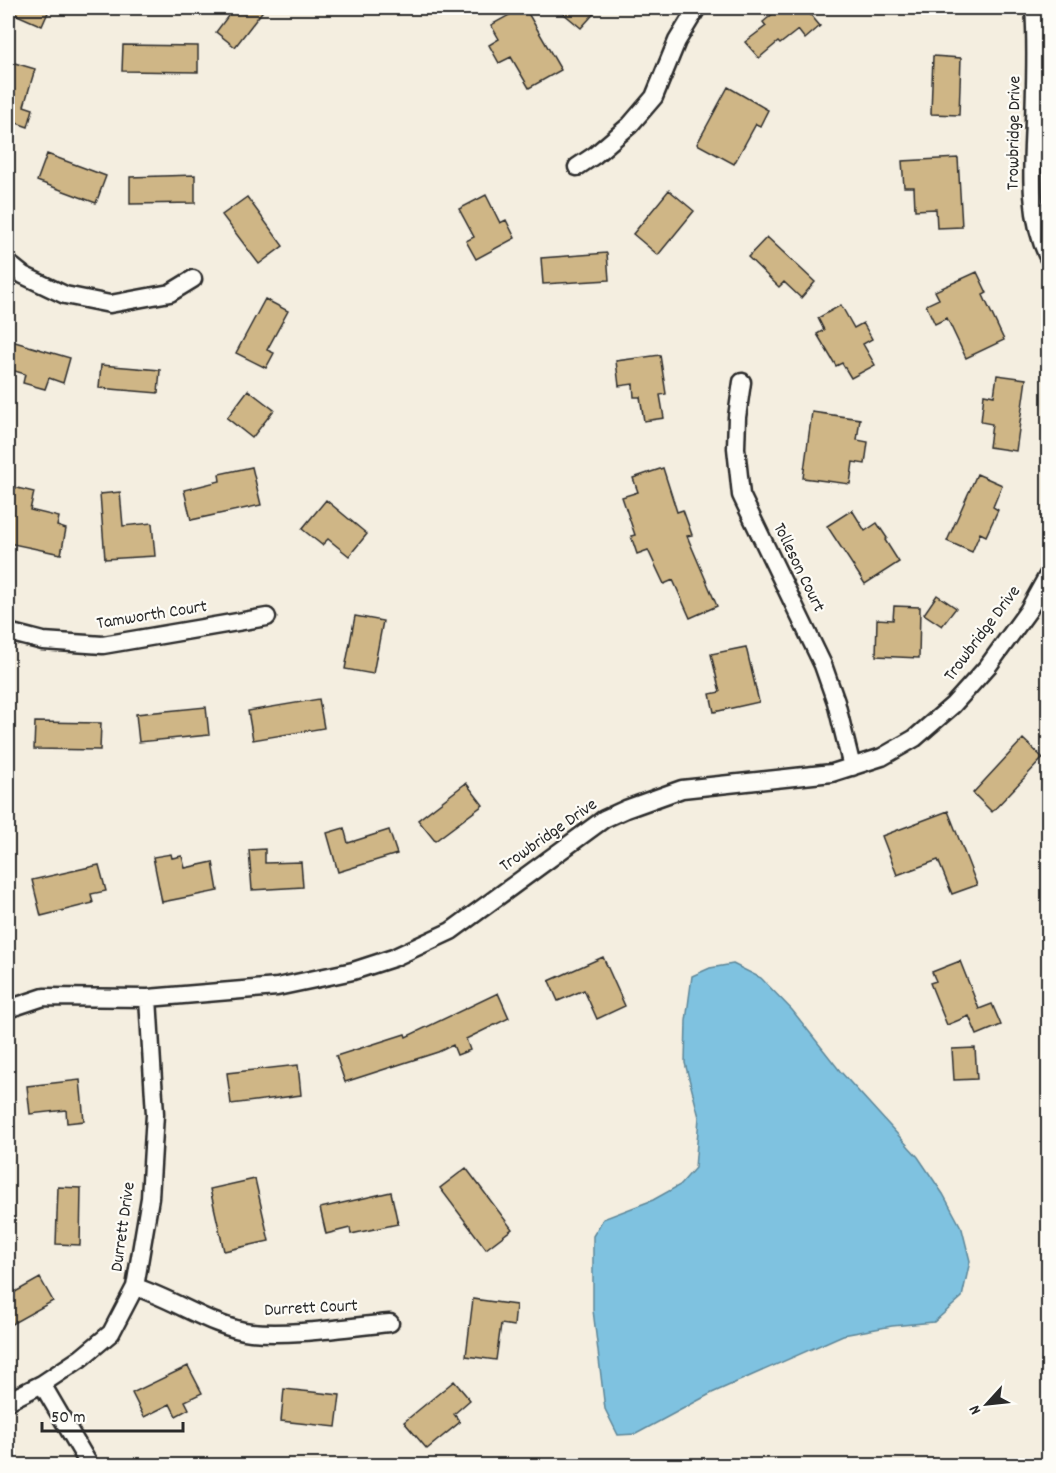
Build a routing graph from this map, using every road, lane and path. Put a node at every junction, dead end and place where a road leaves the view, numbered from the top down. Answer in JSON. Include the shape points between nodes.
{"nodes":[{"id":1,"x":697,"y":8,"type":"edge"},
{"id":2,"x":1034,"y":8,"type":"edge"},
{"id":3,"x":577,"y":167,"type":"dead end"},
{"id":4,"x":1048,"y":257,"type":"edge"},
{"id":5,"x":8,"y":262,"type":"edge"},
{"id":6,"x":193,"y":279,"type":"dead end"},
{"id":7,"x":742,"y":382,"type":"dead end"},
{"id":8,"x":1048,"y":575,"type":"edge"},
{"id":9,"x":267,"y":617,"type":"dead end"},
{"id":10,"x":8,"y":633,"type":"edge"},
{"id":11,"x":852,"y":766,"type":"junction"},
{"id":12,"x":148,"y":998,"type":"junction"},
{"id":13,"x":8,"y":1009,"type":"edge"},
{"id":14,"x":135,"y":1287,"type":"junction"},
{"id":15,"x":390,"y":1323,"type":"dead end"},
{"id":16,"x":42,"y":1384,"type":"junction"},
{"id":17,"x":8,"y":1401,"type":"edge"},
{"id":18,"x":90,"y":1466,"type":"edge"}],
"edges":[{"from":1,"to":3,"type":"street","via":[[677,41],[654,97],[630,125]]},
{"from":2,"to":4,"type":"street","name":"Trowbridge Drive","via":[[1037,42],[1032,194],[1039,235]]},
{"from":5,"to":6,"type":"street","via":[[23,275],[65,295],[110,303],[170,293]]},
{"from":7,"to":11,"type":"street","name":"Tolleson Court","via":[[736,448],[741,495],[824,664]]},
{"from":8,"to":11,"type":"street","name":"Trowbridge Drive","via":[[1028,611],[988,666],[953,705],[906,743],[882,757]]},
{"from":9,"to":10,"type":"street","name":"Tamworth Court","via":[[103,645],[43,641]]},
{"from":11,"to":12,"type":"street","name":"Trowbridge Drive","via":[[832,773],[682,789],[627,809],[604,819],[451,931],[393,958],[277,987]]},
{"from":12,"to":13,"type":"street","name":"Trowbridge Drive","via":[[44,997]]},
{"from":12,"to":14,"type":"street","name":"Durrett Drive","via":[[155,1114],[150,1198]]},
{"from":14,"to":15,"type":"street","name":"Durrett Court","via":[[250,1332]]},
{"from":14,"to":16,"type":"street","name":"Durrett Drive","via":[[111,1333]]},
{"from":16,"to":17,"type":"street","name":"Durrett Drive"},
{"from":16,"to":18,"type":"street"}]}
